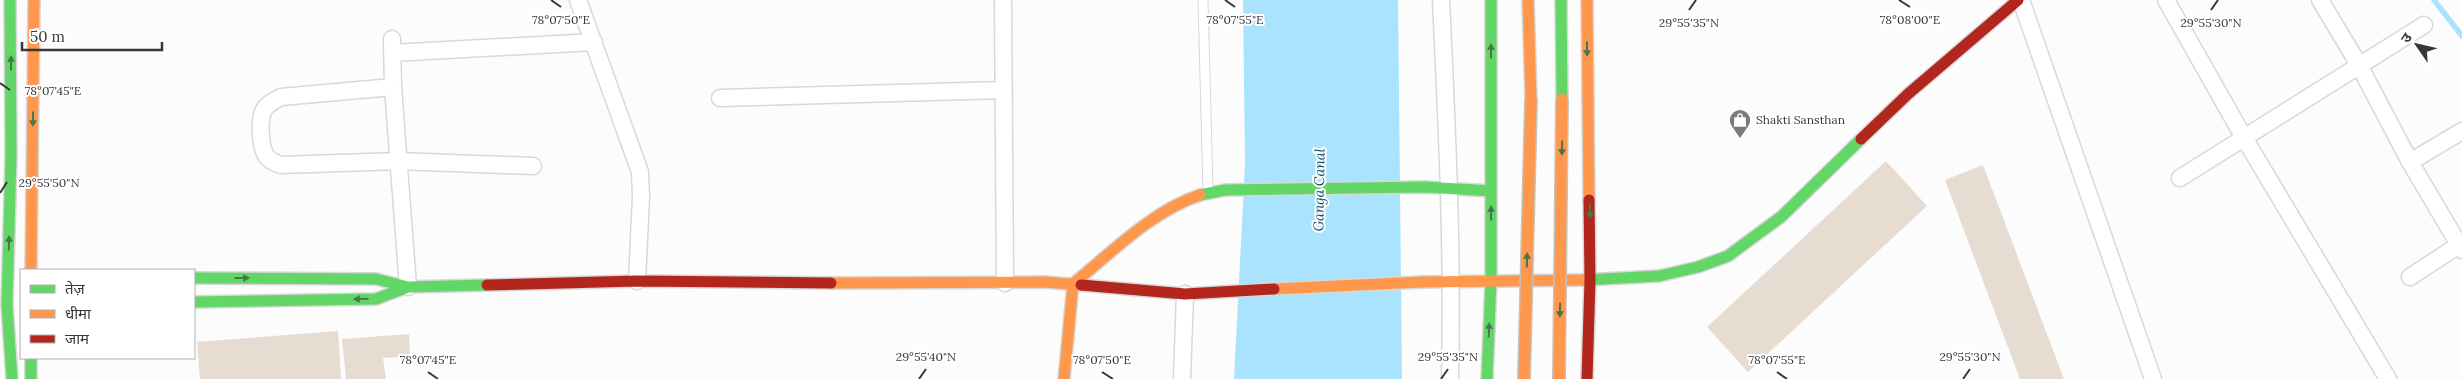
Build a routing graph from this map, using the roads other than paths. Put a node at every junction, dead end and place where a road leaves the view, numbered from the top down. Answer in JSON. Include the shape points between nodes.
{"nodes":[{"id":1,"x":10,"y":0,"type":"edge"},
{"id":2,"x":34,"y":0,"type":"edge"},
{"id":3,"x":578,"y":0,"type":"edge"},
{"id":4,"x":1004,"y":0,"type":"edge"},
{"id":5,"x":1203,"y":0,"type":"edge"},
{"id":6,"x":1441,"y":0,"type":"edge"},
{"id":7,"x":1491,"y":0,"type":"edge"},
{"id":8,"x":1528,"y":0,"type":"edge"},
{"id":9,"x":1561,"y":0,"type":"edge"},
{"id":10,"x":1587,"y":0,"type":"edge"},
{"id":11,"x":2020,"y":0,"type":"edge"},
{"id":12,"x":2166,"y":0,"type":"edge"},
{"id":13,"x":2320,"y":0,"type":"edge"},
{"id":14,"x":2424,"y":25,"type":"dead end"},
{"id":15,"x":594,"y":42,"type":"junction"},
{"id":16,"x":2359,"y":65,"type":"junction"},
{"id":17,"x":393,"y":87,"type":"junction"},
{"id":18,"x":1003,"y":90,"type":"junction"},
{"id":19,"x":720,"y":98,"type":"dead end"},
{"id":20,"x":2462,"y":130,"type":"edge"},
{"id":21,"x":2243,"y":136,"type":"junction"},
{"id":22,"x":6,"y":155,"type":"edge"},
{"id":23,"x":399,"y":161,"type":"junction"},
{"id":24,"x":2410,"y":162,"type":"junction"},
{"id":25,"x":533,"y":166,"type":"dead end"},
{"id":26,"x":2180,"y":178,"type":"dead end"},
{"id":27,"x":1450,"y":188,"type":"junction"},
{"id":28,"x":1491,"y":191,"type":"junction"},
{"id":29,"x":1208,"y":192,"type":"junction"},
{"id":30,"x":2461,"y":246,"type":"edge"},
{"id":31,"x":31,"y":269,"type":"edge"},
{"id":32,"x":8,"y":276,"type":"junction"},
{"id":33,"x":20,"y":276,"type":"edge"},
{"id":34,"x":2410,"y":277,"type":"dead end"},
{"id":35,"x":195,"y":278,"type":"edge"},
{"id":36,"x":1491,"y":280,"type":"junction"},
{"id":37,"x":1590,"y":280,"type":"junction"},
{"id":38,"x":637,"y":281,"type":"junction"},
{"id":39,"x":1452,"y":281,"type":"junction"},
{"id":40,"x":1005,"y":283,"type":"junction"},
{"id":41,"x":1074,"y":284,"type":"junction"},
{"id":42,"x":408,"y":287,"type":"junction"},
{"id":43,"x":1185,"y":294,"type":"junction"},
{"id":44,"x":195,"y":302,"type":"edge"},
{"id":45,"x":7,"y":305,"type":"junction"},
{"id":46,"x":20,"y":305,"type":"edge"},
{"id":47,"x":31,"y":359,"type":"edge"},
{"id":48,"x":12,"y":379,"type":"edge"},
{"id":49,"x":32,"y":379,"type":"edge"},
{"id":50,"x":1064,"y":379,"type":"edge"},
{"id":51,"x":1182,"y":379,"type":"edge"},
{"id":52,"x":1450,"y":379,"type":"edge"},
{"id":53,"x":1487,"y":379,"type":"edge"},
{"id":54,"x":1524,"y":379,"type":"edge"},
{"id":55,"x":1559,"y":379,"type":"edge"},
{"id":56,"x":1587,"y":379,"type":"edge"},
{"id":57,"x":2153,"y":379,"type":"edge"},
{"id":58,"x":2388,"y":379,"type":"edge"}],
"edges":[{"from":22,"to":1,"type":"main road","one_way":true},
{"from":2,"to":31,"type":"main road","one_way":true},
{"from":3,"to":15,"type":"street"},
{"from":4,"to":18,"type":"street"},
{"from":5,"to":29,"type":"lane"},
{"from":6,"to":27,"type":"street"},
{"from":28,"to":7,"type":"main road","one_way":true},
{"from":54,"to":8,"type":"main road","one_way":true,"bridge":true,"via":[[1531,99]]},
{"from":9,"to":55,"type":"main road","one_way":true,"bridge":true},
{"from":10,"to":37,"type":"main road","one_way":true},
{"from":11,"to":37,"type":"main road","via":[[1908,94],[1781,217],[1728,256],[1659,276]]},
{"from":11,"to":57,"type":"street"},
{"from":12,"to":21,"type":"street"},
{"from":13,"to":16,"type":"street"},
{"from":14,"to":16,"type":"street"},
{"from":15,"to":17,"type":"street","via":[[392,46]]},
{"from":15,"to":38,"type":"street","via":[[640,172]]},
{"from":16,"to":21,"type":"street"},
{"from":16,"to":24,"type":"street"},
{"from":17,"to":23,"type":"street"},
{"from":17,"to":23,"type":"street","via":[[281,97],[265,108],[260,118],[266,156],[281,165]]},
{"from":18,"to":19,"type":"street"},
{"from":18,"to":40,"type":"street"},
{"from":20,"to":24,"type":"street"},
{"from":21,"to":26,"type":"street"},
{"from":21,"to":58,"type":"street"},
{"from":32,"to":22,"type":"main road","one_way":true},
{"from":23,"to":25,"type":"street"},
{"from":23,"to":42,"type":"street"},
{"from":24,"to":30,"type":"street"},
{"from":27,"to":28,"type":"main road"},
{"from":27,"to":29,"type":"main road"},
{"from":27,"to":39,"type":"street"},
{"from":36,"to":28,"type":"main road","one_way":true},
{"from":29,"to":41,"type":"main road","via":[[1181,201],[1155,218]]},
{"from":30,"to":34,"type":"street"},
{"from":32,"to":33,"type":"main road"},
{"from":32,"to":45,"type":"main road"},
{"from":35,"to":42,"type":"main road","one_way":true,"via":[[376,279]]},
{"from":36,"to":37,"type":"main road"},
{"from":36,"to":39,"type":"main road"},
{"from":53,"to":36,"type":"main road","one_way":true},
{"from":37,"to":56,"type":"main road"},
{"from":38,"to":40,"type":"main road"},
{"from":38,"to":42,"type":"main road"},
{"from":39,"to":43,"type":"main road"},
{"from":39,"to":52,"type":"street"},
{"from":40,"to":41,"type":"main road"},
{"from":41,"to":43,"type":"main road"},
{"from":41,"to":50,"type":"main road"},
{"from":42,"to":44,"type":"main road","one_way":true,"via":[[376,299]]},
{"from":43,"to":51,"type":"street"},
{"from":45,"to":46,"type":"main road"},
{"from":45,"to":48,"type":"main road"},
{"from":47,"to":49,"type":"main road"}]}
